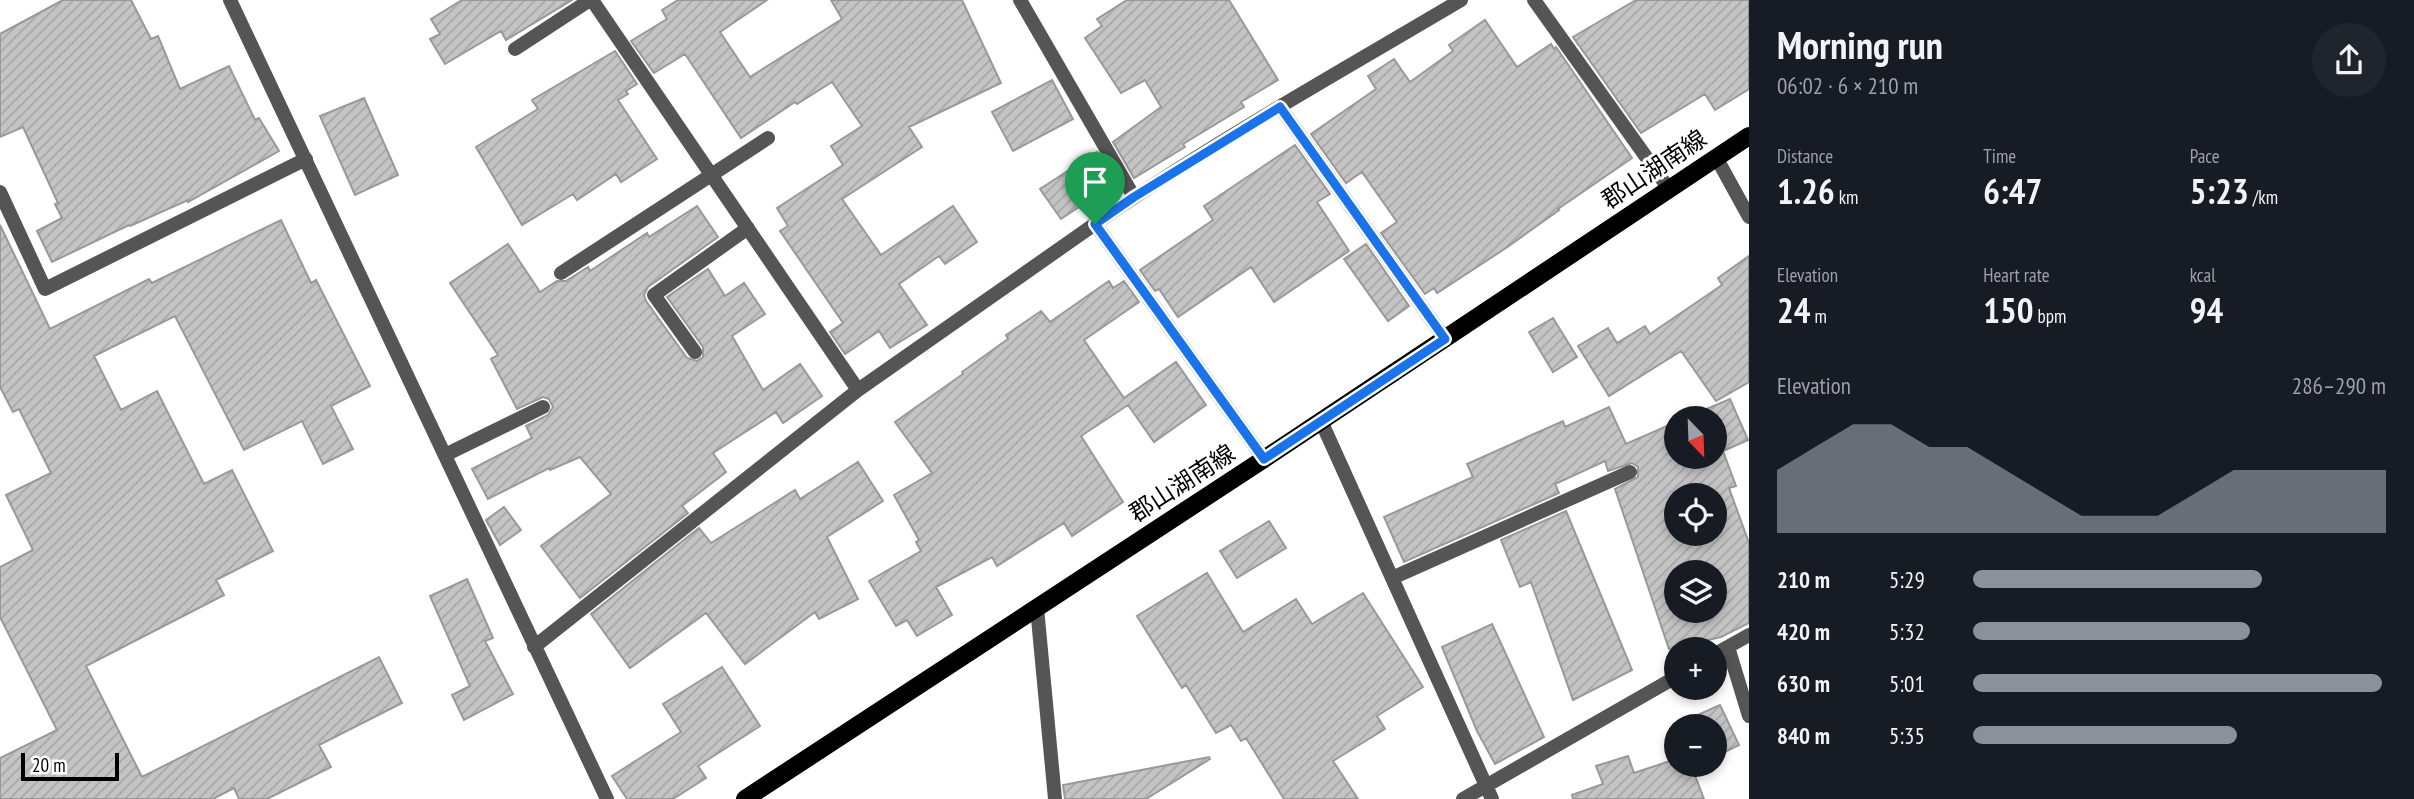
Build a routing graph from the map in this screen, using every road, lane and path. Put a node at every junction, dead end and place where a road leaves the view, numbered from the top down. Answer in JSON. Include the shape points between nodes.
{"nodes":[{"id":1,"x":230,"y":0,"type":"edge"},
{"id":2,"x":591,"y":0,"type":"edge"},
{"id":3,"x":1020,"y":0,"type":"edge"},
{"id":4,"x":1461,"y":0,"type":"edge"},
{"id":5,"x":1534,"y":0,"type":"edge"},
{"id":6,"x":515,"y":49,"type":"dead end"},
{"id":7,"x":1280,"y":107,"type":"junction"},
{"id":8,"x":1749,"y":136,"type":"edge"},
{"id":9,"x":768,"y":138,"type":"dead end"},
{"id":10,"x":1716,"y":158,"type":"junction"},
{"id":11,"x":306,"y":159,"type":"junction"},
{"id":12,"x":711,"y":174,"type":"junction"},
{"id":13,"x":1669,"y":189,"type":"junction"},
{"id":14,"x":0,"y":192,"type":"edge"},
{"id":15,"x":1134,"y":197,"type":"junction"},
{"id":16,"x":1749,"y":216,"type":"edge"},
{"id":17,"x":1095,"y":224,"type":"junction"},
{"id":18,"x":748,"y":228,"type":"junction"},
{"id":19,"x":561,"y":273,"type":"dead end"},
{"id":20,"x":1445,"y":339,"type":"junction"},
{"id":21,"x":695,"y":352,"type":"dead end"},
{"id":22,"x":858,"y":390,"type":"junction"},
{"id":23,"x":543,"y":407,"type":"dead end"},
{"id":24,"x":1321,"y":421,"type":"junction"},
{"id":25,"x":445,"y":455,"type":"junction"},
{"id":26,"x":1264,"y":459,"type":"junction"},
{"id":27,"x":1630,"y":472,"type":"dead end"},
{"id":28,"x":1392,"y":578,"type":"junction"},
{"id":29,"x":1037,"y":608,"type":"junction"},
{"id":30,"x":1749,"y":635,"type":"edge"},
{"id":31,"x":534,"y":647,"type":"junction"},
{"id":32,"x":1727,"y":648,"type":"edge"},
{"id":33,"x":1727,"y":665,"type":"edge"},
{"id":34,"x":1664,"y":684,"type":"edge"},
{"id":35,"x":1749,"y":716,"type":"edge"},
{"id":36,"x":1489,"y":793,"type":"edge"},
{"id":37,"x":607,"y":799,"type":"edge"},
{"id":38,"x":745,"y":799,"type":"edge"},
{"id":39,"x":1055,"y":799,"type":"edge"},
{"id":40,"x":1464,"y":799,"type":"edge"}],
"edges":[{"from":1,"to":11,"type":"street"},
{"from":2,"to":6,"type":"street"},
{"from":2,"to":12,"type":"street"},
{"from":3,"to":15,"type":"street"},
{"from":4,"to":7,"type":"street"},
{"from":5,"to":13,"type":"street"},
{"from":7,"to":15,"type":"street"},
{"from":7,"to":20,"type":"street"},
{"from":8,"to":10,"type":"main road","name":"郡山湖南線"},
{"from":9,"to":12,"type":"street"},
{"from":10,"to":13,"type":"main road","name":"郡山湖南線"},
{"from":10,"to":16,"type":"street"},
{"from":11,"to":14,"type":"street","via":[[45,289]]},
{"from":11,"to":25,"type":"street"},
{"from":12,"to":18,"type":"street"},
{"from":12,"to":19,"type":"street"},
{"from":13,"to":20,"type":"main road","name":"郡山湖南線"},
{"from":15,"to":17,"type":"street"},
{"from":17,"to":22,"type":"street"},
{"from":17,"to":26,"type":"street"},
{"from":18,"to":21,"type":"street","via":[[654,295]]},
{"from":18,"to":22,"type":"street"},
{"from":20,"to":24,"type":"main road","name":"郡山湖南線"},
{"from":22,"to":31,"type":"street"},
{"from":23,"to":25,"type":"street"},
{"from":24,"to":26,"type":"main road","name":"郡山湖南線"},
{"from":24,"to":28,"type":"street"},
{"from":25,"to":31,"type":"street"},
{"from":26,"to":29,"type":"main road","name":"郡山湖南線"},
{"from":27,"to":28,"type":"street"},
{"from":28,"to":36,"type":"street"},
{"from":29,"to":38,"type":"main road","name":"郡山湖南線"},
{"from":29,"to":39,"type":"street"},
{"from":30,"to":32,"type":"street"},
{"from":31,"to":37,"type":"street"},
{"from":33,"to":35,"type":"street"},
{"from":34,"to":36,"type":"street"},
{"from":36,"to":40,"type":"street"}]}
